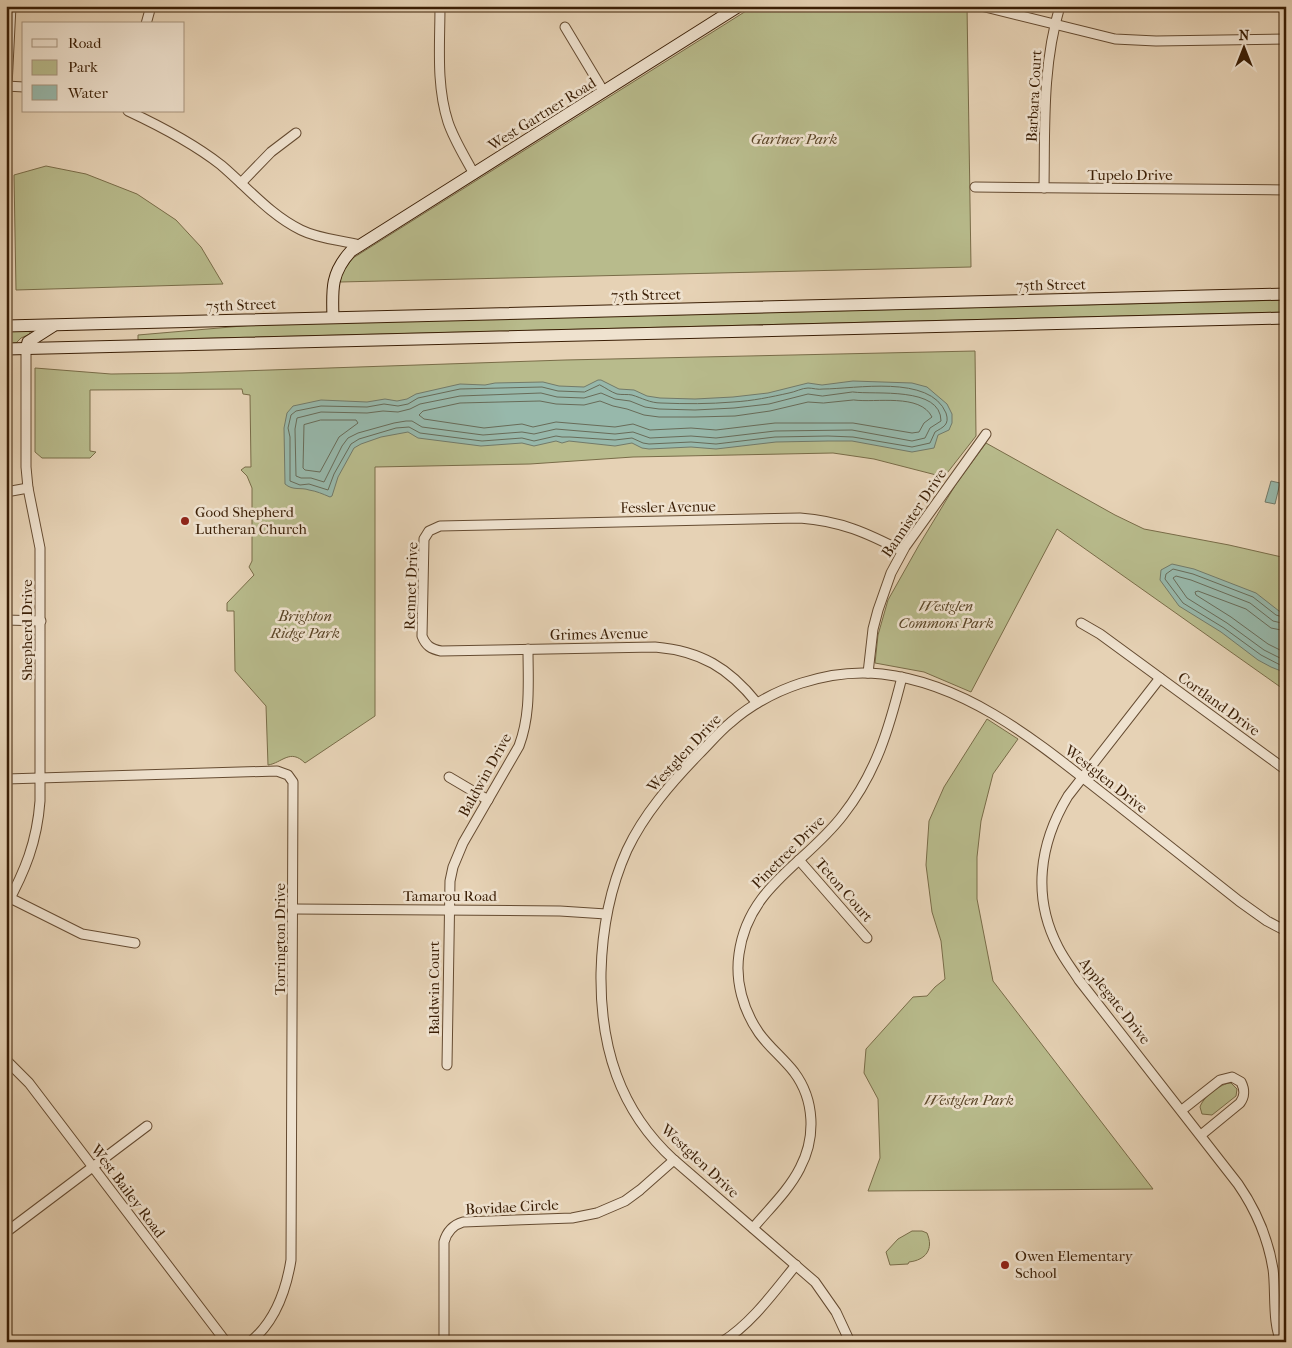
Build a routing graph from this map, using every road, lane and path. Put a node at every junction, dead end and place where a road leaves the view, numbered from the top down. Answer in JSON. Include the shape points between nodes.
{"nodes":[{"id":1,"x":11,"y":6,"type":"edge"},
{"id":2,"x":151,"y":6,"type":"edge"},
{"id":3,"x":440,"y":6,"type":"edge"},
{"id":4,"x":739,"y":6,"type":"edge"},
{"id":5,"x":981,"y":6,"type":"edge"},
{"id":6,"x":1060,"y":6,"type":"edge"},
{"id":7,"x":147,"y":22,"type":"edge"},
{"id":8,"x":1054,"y":24,"type":"junction"},
{"id":9,"x":564,"y":26,"type":"dead end"},
{"id":10,"x":1286,"y":39,"type":"edge"},
{"id":11,"x":7,"y":86,"type":"edge"},
{"id":12,"x":22,"y":87,"type":"edge"},
{"id":13,"x":604,"y":92,"type":"junction"},
{"id":14,"x":130,"y":112,"type":"edge"},
{"id":15,"x":296,"y":133,"type":"dead end"},
{"id":16,"x":474,"y":174,"type":"junction"},
{"id":17,"x":241,"y":183,"type":"junction"},
{"id":18,"x":975,"y":187,"type":"dead end"},
{"id":19,"x":1044,"y":188,"type":"junction"},
{"id":20,"x":1286,"y":190,"type":"edge"},
{"id":21,"x":360,"y":245,"type":"junction"},
{"id":22,"x":1286,"y":294,"type":"edge"},
{"id":23,"x":333,"y":317,"type":"junction"},
{"id":24,"x":1286,"y":318,"type":"edge"},
{"id":25,"x":55,"y":325,"type":"junction"},
{"id":26,"x":6,"y":326,"type":"edge"},
{"id":27,"x":6,"y":349,"type":"edge"},
{"id":28,"x":26,"y":349,"type":"junction"},
{"id":29,"x":986,"y":434,"type":"dead end"},
{"id":30,"x":28,"y":488,"type":"junction"},
{"id":31,"x":6,"y":492,"type":"edge"},
{"id":32,"x":429,"y":531,"type":"joint"},
{"id":33,"x":902,"y":551,"type":"junction"},
{"id":34,"x":6,"y":620,"type":"edge"},
{"id":35,"x":40,"y":621,"type":"junction"},
{"id":36,"x":1081,"y":623,"type":"dead end"},
{"id":37,"x":425,"y":643,"type":"joint"},
{"id":38,"x":528,"y":649,"type":"junction"},
{"id":39,"x":868,"y":673,"type":"junction"},
{"id":40,"x":902,"y":678,"type":"junction"},
{"id":41,"x":1160,"y":678,"type":"junction"},
{"id":42,"x":757,"y":703,"type":"junction"},
{"id":43,"x":1286,"y":770,"type":"edge"},
{"id":44,"x":448,"y":777,"type":"dead end"},
{"id":45,"x":40,"y":778,"type":"junction"},
{"id":46,"x":1082,"y":778,"type":"junction"},
{"id":47,"x":6,"y":779,"type":"edge"},
{"id":48,"x":488,"y":800,"type":"junction"},
{"id":49,"x":799,"y":860,"type":"junction"},
{"id":50,"x":8,"y":902,"type":"edge"},
{"id":51,"x":294,"y":909,"type":"junction"},
{"id":52,"x":448,"y":910,"type":"junction"},
{"id":53,"x":606,"y":914,"type":"junction"},
{"id":54,"x":1286,"y":931,"type":"edge"},
{"id":55,"x":867,"y":938,"type":"dead end"},
{"id":56,"x":135,"y":943,"type":"dead end"},
{"id":57,"x":6,"y":1060,"type":"edge"},
{"id":58,"x":448,"y":1065,"type":"dead end"},
{"id":59,"x":1182,"y":1110,"type":"junction"},
{"id":60,"x":147,"y":1126,"type":"dead end"},
{"id":61,"x":1201,"y":1135,"type":"junction"},
{"id":62,"x":674,"y":1160,"type":"junction"},
{"id":63,"x":93,"y":1168,"type":"junction"},
{"id":64,"x":754,"y":1228,"type":"junction"},
{"id":65,"x":9,"y":1230,"type":"dead end"},
{"id":66,"x":796,"y":1266,"type":"junction"},
{"id":67,"x":226,"y":1342,"type":"edge"},
{"id":68,"x":250,"y":1342,"type":"edge"},
{"id":69,"x":444,"y":1342,"type":"edge"},
{"id":70,"x":722,"y":1342,"type":"edge"},
{"id":71,"x":850,"y":1342,"type":"edge"},
{"id":72,"x":1282,"y":1342,"type":"edge"}],
"edges":[{"from":1,"to":11,"type":"street"},
{"from":2,"to":7,"type":"street"},
{"from":3,"to":16,"type":"street","via":[[444,103],[448,122]]},
{"from":4,"to":13,"type":"main road","name":"West Gartner Road"},
{"from":5,"to":8,"type":"street"},
{"from":6,"to":8,"type":"street","name":"Barbara Court"},
{"from":8,"to":10,"type":"street","via":[[1115,39],[1139,41]]},
{"from":8,"to":19,"type":"street","name":"Barbara Court","via":[[1045,92]]},
{"from":9,"to":13,"type":"street"},
{"from":11,"to":12,"type":"street"},
{"from":13,"to":16,"type":"main road","name":"West Gartner Road"},
{"from":14,"to":17,"type":"street","via":[[206,154]]},
{"from":15,"to":17,"type":"street"},
{"from":16,"to":21,"type":"main road","name":"West Gartner Road"},
{"from":17,"to":21,"type":"street","via":[[298,229]]},
{"from":18,"to":19,"type":"street","name":"Tupelo Drive"},
{"from":19,"to":20,"type":"street","name":"Tupelo Drive"},
{"from":21,"to":23,"type":"main road","name":"West Gartner Road","via":[[344,259],[336,272]]},
{"from":22,"to":23,"type":"main road","name":"75th Street"},
{"from":23,"to":25,"type":"main road","name":"75th Street"},
{"from":24,"to":28,"type":"main road"},
{"from":25,"to":26,"type":"main road","name":"75th Street"},
{"from":25,"to":28,"type":"main road","via":[[28,342]]},
{"from":27,"to":28,"type":"main road"},
{"from":28,"to":30,"type":"street","name":"Shepherd Drive"},
{"from":29,"to":33,"type":"street","name":"Bannister Drive"},
{"from":30,"to":31,"type":"street"},
{"from":30,"to":35,"type":"street","name":"Shepherd Drive","via":[[40,548]]},
{"from":32,"to":33,"type":"street","name":"Fessler Avenue","via":[[440,526],[800,518],[848,526]]},
{"from":32,"to":37,"type":"street","name":"Rennet Drive","via":[[423,546],[422,636]]},
{"from":33,"to":39,"type":"street","name":"Bannister Drive","via":[[878,610]]},
{"from":34,"to":35,"type":"street"},
{"from":35,"to":45,"type":"street","name":"Shepherd Drive"},
{"from":36,"to":41,"type":"street","name":"Cortland Drive"},
{"from":37,"to":38,"type":"street","name":"Grimes Avenue","via":[[441,651]]},
{"from":38,"to":42,"type":"street","name":"Grimes Avenue","via":[[655,647],[684,651],[720,667]]},
{"from":38,"to":48,"type":"street","name":"Baldwin Drive","via":[[528,708],[524,733]]},
{"from":39,"to":40,"type":"street","name":"Westglen Drive"},
{"from":39,"to":42,"type":"street","name":"Westglen Drive","via":[[806,682]]},
{"from":40,"to":46,"type":"street","name":"Westglen Drive","via":[[939,687],[987,711]]},
{"from":40,"to":49,"type":"street","name":"Pinetree Drive","via":[[890,725],[870,774],[843,816]]},
{"from":41,"to":43,"type":"street","name":"Cortland Drive"},
{"from":41,"to":46,"type":"street","name":"Applegate Drive"},
{"from":42,"to":53,"type":"street","name":"Westglen Drive","via":[[716,736],[658,800],[628,848]]},
{"from":44,"to":48,"type":"street"},
{"from":45,"to":47,"type":"street"},
{"from":45,"to":50,"type":"street","name":"Shepherd Drive","via":[[36,835],[26,868]]},
{"from":45,"to":51,"type":"street","name":"Torrington Drive","via":[[284,773],[294,786]]},
{"from":46,"to":54,"type":"street","name":"Westglen Drive","via":[[1239,901]]},
{"from":46,"to":59,"type":"street","name":"Applegate Drive","via":[[1058,813],[1046,845],[1042,888],[1050,930],[1079,980]]},
{"from":48,"to":52,"type":"street","name":"Baldwin Drive","via":[[453,866]]},
{"from":49,"to":55,"type":"street","name":"Teton Court"},
{"from":49,"to":64,"type":"street","name":"Pinetree Drive","via":[[757,904],[745,926],[738,955],[739,985],[750,1019],[802,1084],[811,1121],[810,1141],[799,1170]]},
{"from":50,"to":56,"type":"street","via":[[82,934]]},
{"from":51,"to":52,"type":"street","name":"Tamarou Road"},
{"from":51,"to":68,"type":"street","name":"Torrington Drive","via":[[291,1260],[286,1287],[277,1308]]},
{"from":52,"to":53,"type":"street","name":"Tamarou Road"},
{"from":52,"to":58,"type":"street","name":"Baldwin Court"},
{"from":53,"to":62,"type":"street","name":"Westglen Drive","via":[[601,992],[609,1054],[633,1111]]},
{"from":57,"to":63,"type":"street","name":"West Bailey Road","via":[[29,1083]]},
{"from":59,"to":61,"type":"street","name":"Applegate Drive"},
{"from":59,"to":61,"type":"street","via":[[1220,1080],[1232,1077],[1241,1082],[1244,1098]]},
{"from":60,"to":63,"type":"street"},
{"from":61,"to":72,"type":"street","name":"Applegate Drive","via":[[1238,1184],[1257,1217],[1269,1250],[1277,1329]]},
{"from":62,"to":64,"type":"street","name":"Westglen Drive"},
{"from":62,"to":69,"type":"street","name":"Bovidae Circle","via":[[640,1190],[597,1213],[572,1218],[464,1222],[452,1227],[444,1242]]},
{"from":63,"to":65,"type":"street"},
{"from":63,"to":67,"type":"street","name":"West Bailey Road"},
{"from":64,"to":66,"type":"street","name":"Westglen Drive"},
{"from":66,"to":70,"type":"street","via":[[746,1324]]},
{"from":66,"to":71,"type":"street","name":"Westglen Drive","via":[[823,1292]]}]}
